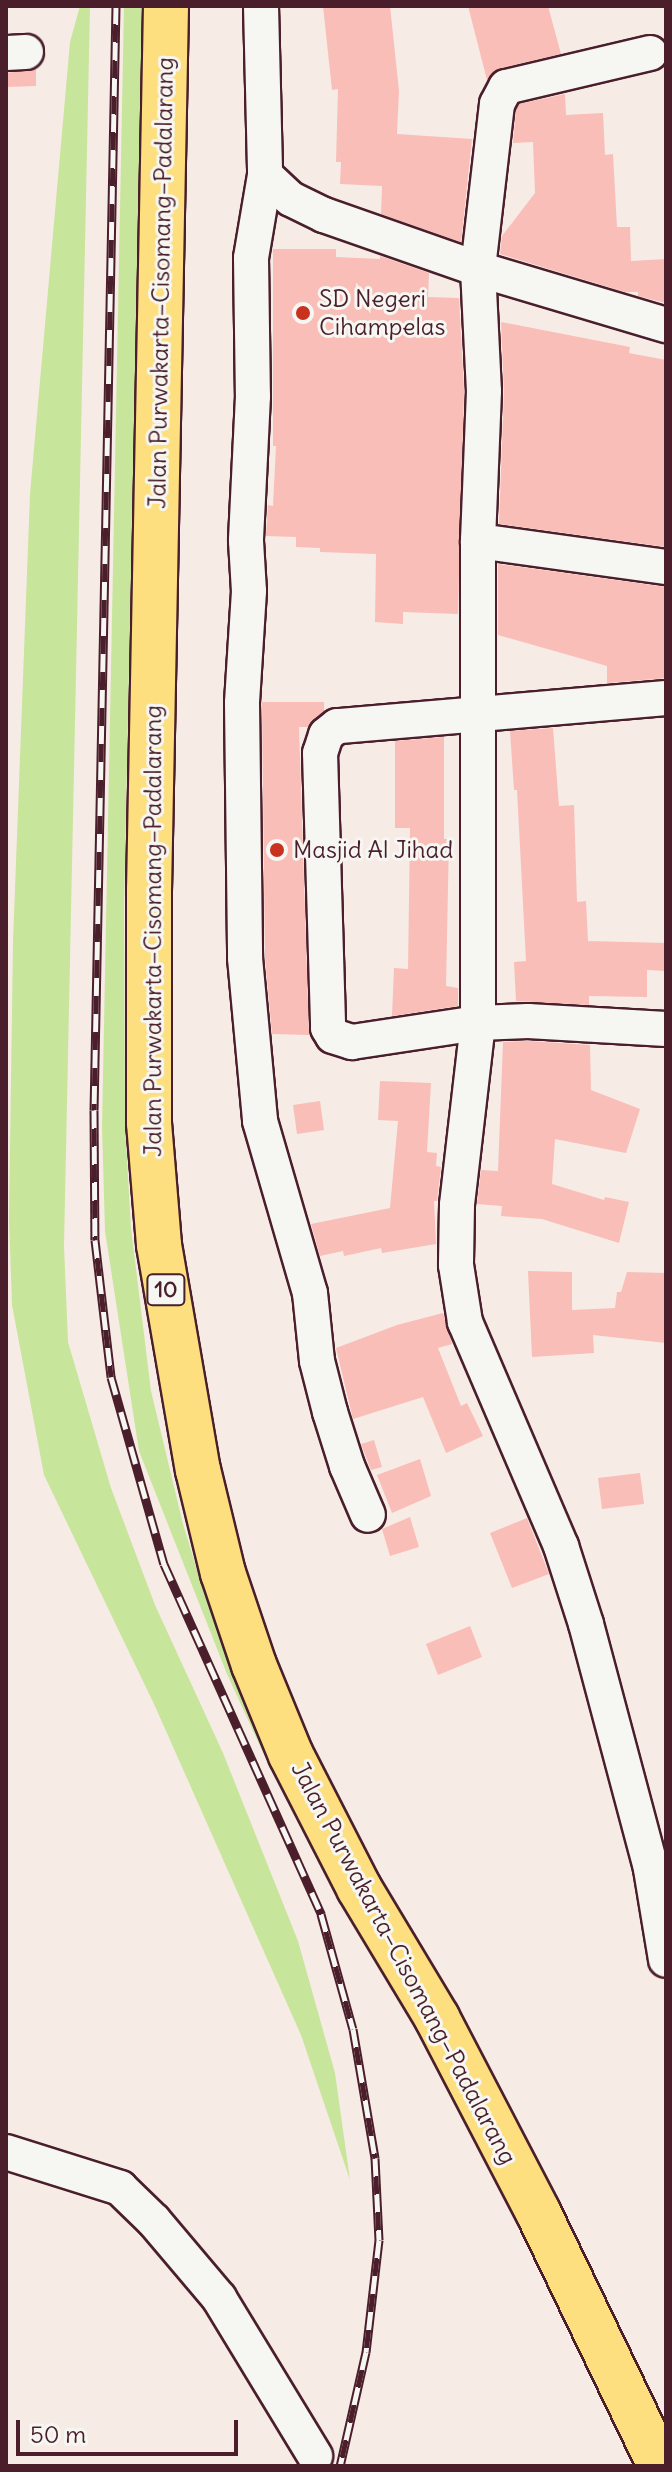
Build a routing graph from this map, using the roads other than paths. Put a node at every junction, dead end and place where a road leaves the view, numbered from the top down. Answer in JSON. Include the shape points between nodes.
{"nodes":[{"id":1,"x":166,"y":6,"type":"edge"},
{"id":2,"x":261,"y":6,"type":"edge"},
{"id":3,"x":650,"y":53,"type":"dead end"},
{"id":4,"x":265,"y":175,"type":"junction"},
{"id":5,"x":478,"y":269,"type":"junction"},
{"id":6,"x":666,"y":325,"type":"edge"},
{"id":7,"x":478,"y":541,"type":"junction"},
{"id":8,"x":666,"y":567,"type":"edge"},
{"id":9,"x":666,"y":698,"type":"edge"},
{"id":10,"x":478,"y":714,"type":"junction"},
{"id":11,"x":478,"y":1023,"type":"junction"},
{"id":12,"x":666,"y":1029,"type":"edge"},
{"id":13,"x":368,"y":1515,"type":"dead end"},
{"id":14,"x":666,"y":1960,"type":"edge"},
{"id":15,"x":6,"y":2152,"type":"edge"},
{"id":16,"x":315,"y":2456,"type":"dead end"},
{"id":17,"x":660,"y":2466,"type":"edge"}],
"edges":[{"from":1,"to":17,"type":"highway","name":"Jalan Purwakarta–Cisomang–Padalarang","number":"10","via":[[149,1123],[159,1245],[198,1470],[223,1573],[291,1755],[538,2212]]},
{"from":2,"to":4,"type":"street"},
{"from":3,"to":5,"type":"street","via":[[506,87]]},
{"from":4,"to":5,"type":"street","via":[[291,199],[324,215]]},
{"from":4,"to":13,"type":"street","via":[[251,258],[253,396],[242,703],[245,958],[260,1121],[301,1255],[330,1412]]},
{"from":5,"to":6,"type":"street"},
{"from":5,"to":7,"type":"street","via":[[484,391]]},
{"from":7,"to":8,"type":"street"},
{"from":7,"to":10,"type":"street"},
{"from":9,"to":10,"type":"street"},
{"from":10,"to":11,"type":"street"},
{"from":10,"to":11,"type":"street","via":[[337,726],[326,735],[320,753],[328,1028],[333,1036],[352,1042]]},
{"from":11,"to":12,"type":"street","via":[[571,1021]]},
{"from":11,"to":14,"type":"street","via":[[457,1205],[459,1297],[561,1546],[582,1611],[651,1869]]},
{"from":15,"to":16,"type":"street","via":[[120,2188],[154,2221],[219,2298]]}]}
